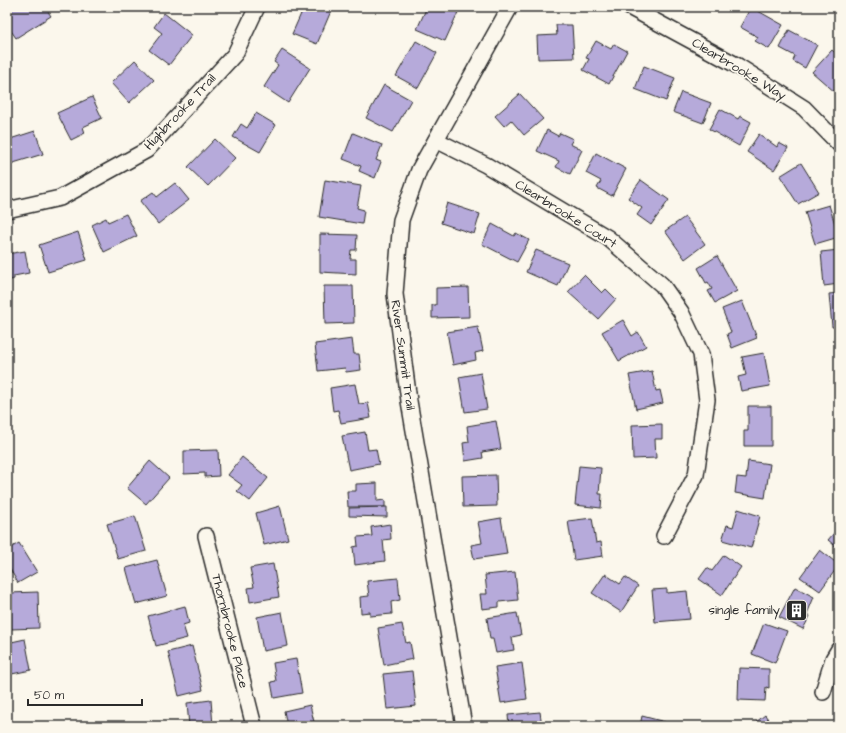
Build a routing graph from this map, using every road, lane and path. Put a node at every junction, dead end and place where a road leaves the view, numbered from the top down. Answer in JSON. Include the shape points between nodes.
{"nodes":[{"id":1,"x":257,"y":7,"type":"edge"},
{"id":2,"x":510,"y":7,"type":"edge"},
{"id":3,"x":629,"y":7,"type":"edge"},
{"id":4,"x":436,"y":140,"type":"junction"},
{"id":5,"x":839,"y":144,"type":"edge"},
{"id":6,"x":7,"y":210,"type":"edge"},
{"id":7,"x":206,"y":536,"type":"dead end"},
{"id":8,"x":664,"y":536,"type":"dead end"},
{"id":9,"x":839,"y":649,"type":"edge"},
{"id":10,"x":823,"y":692,"type":"dead end"},
{"id":11,"x":254,"y":726,"type":"edge"},
{"id":12,"x":464,"y":726,"type":"edge"}],
"edges":[{"from":1,"to":6,"type":"street","name":"Highbrooke Trail","via":[[235,54],[147,150],[60,198]]},
{"from":2,"to":4,"type":"street","name":"River Summit Trail"},
{"from":3,"to":5,"type":"street","name":"Clearbrooke Way","via":[[751,74],[804,108]]},
{"from":4,"to":8,"type":"street","name":"Clearbrooke Court","via":[[486,165],[608,238],[662,285],[681,312],[701,354],[707,400],[696,475]]},
{"from":4,"to":12,"type":"street","name":"River Summit Trail","via":[[419,170],[401,220],[395,294],[409,401]]},
{"from":7,"to":11,"type":"street","name":"Thornbrooke Place"},
{"from":9,"to":10,"type":"street","via":[[833,659]]}]}
